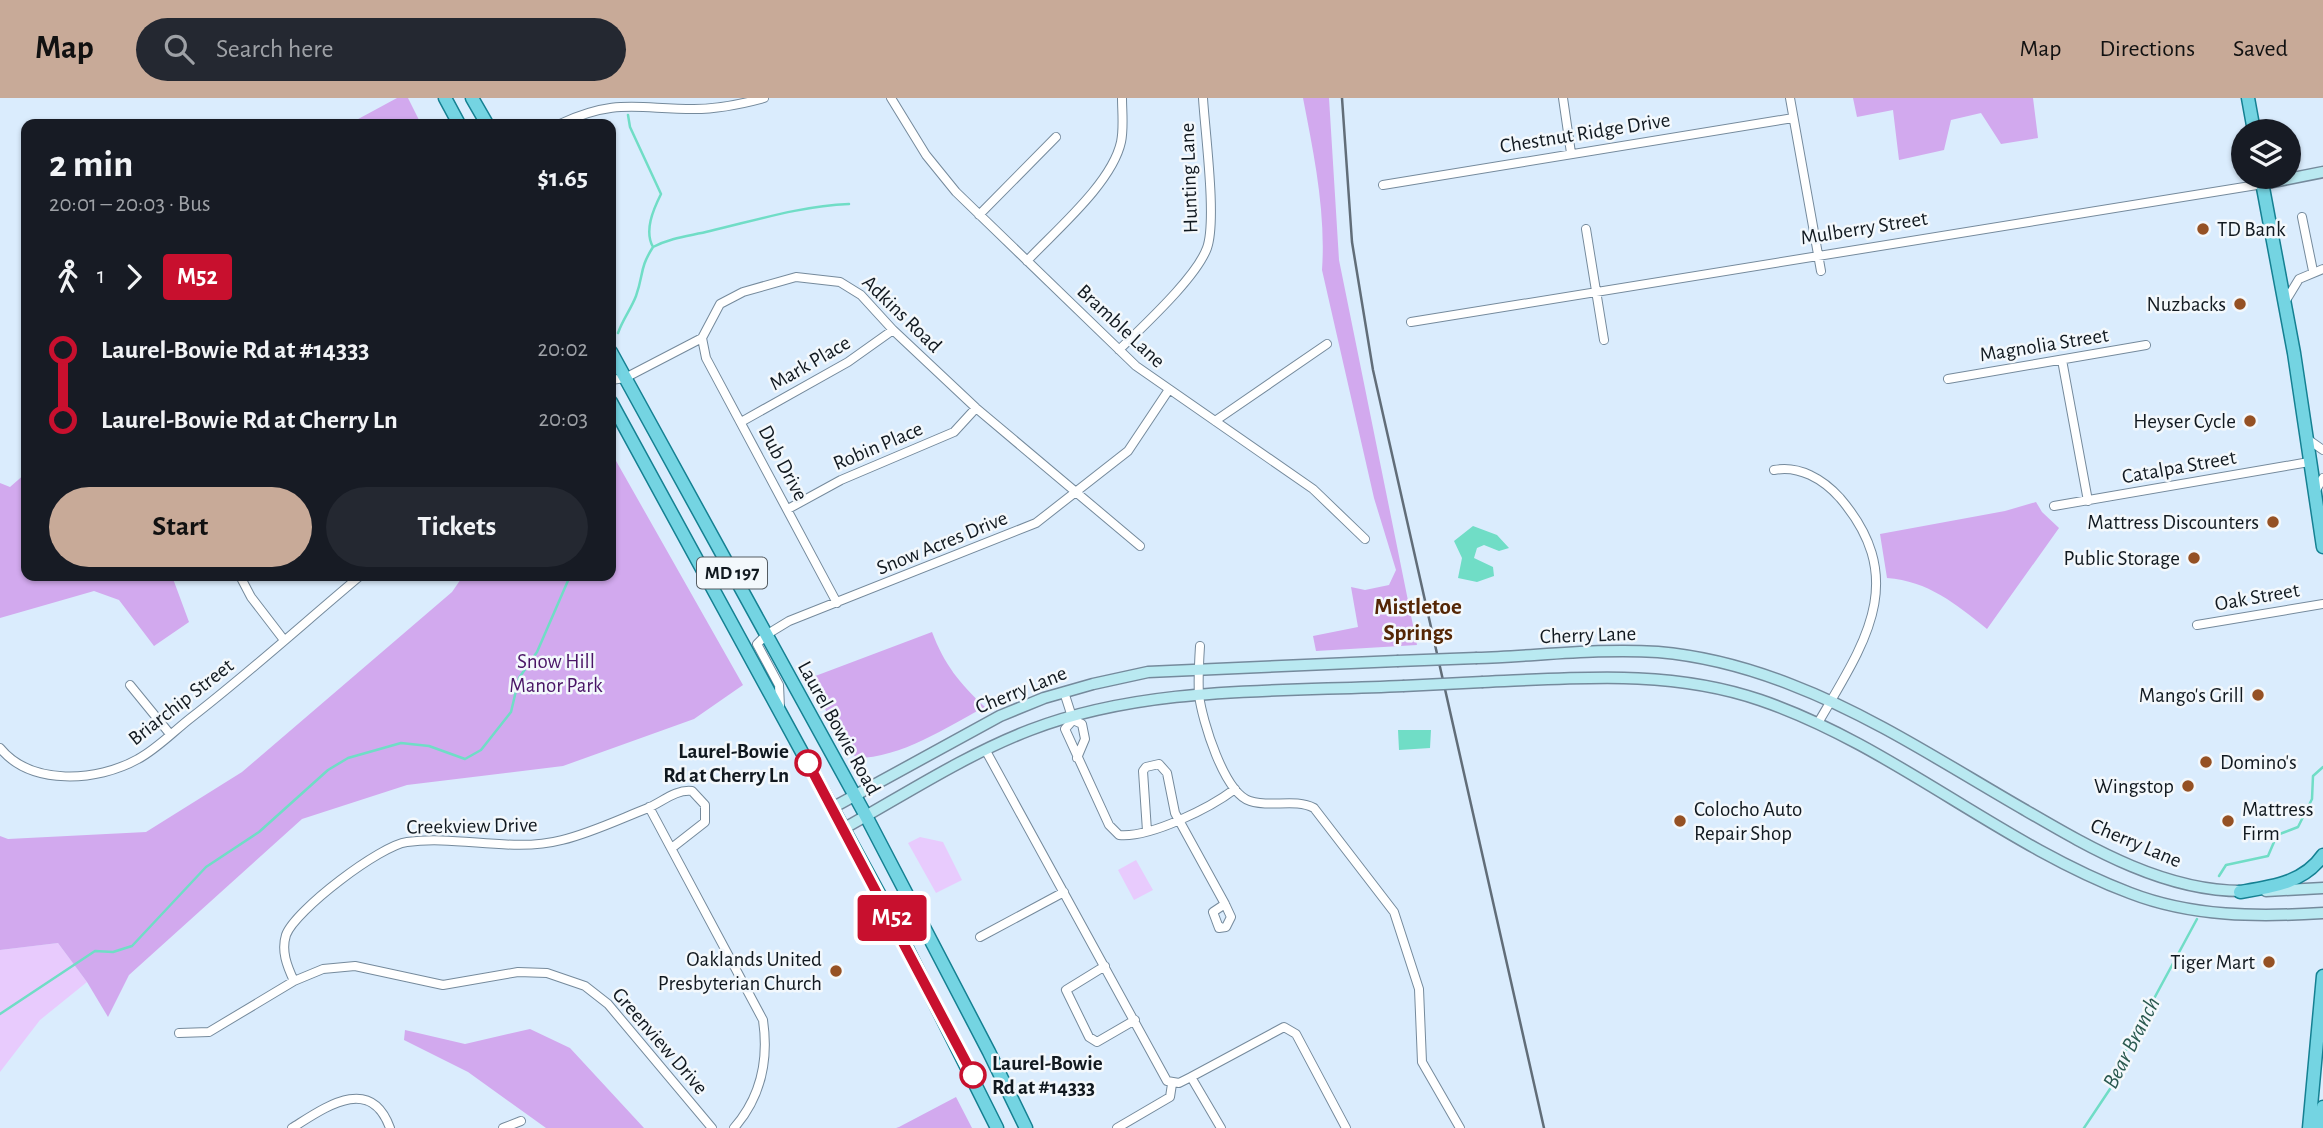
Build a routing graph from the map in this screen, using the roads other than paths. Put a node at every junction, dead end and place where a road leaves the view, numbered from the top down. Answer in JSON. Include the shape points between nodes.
{"nodes":[{"id":1,"x":445,"y":98,"type":"edge"},
{"id":2,"x":472,"y":98,"type":"edge"},
{"id":3,"x":764,"y":98,"type":"edge"},
{"id":4,"x":891,"y":98,"type":"edge"},
{"id":5,"x":1122,"y":98,"type":"edge"},
{"id":6,"x":1203,"y":98,"type":"edge"},
{"id":7,"x":1563,"y":98,"type":"edge"},
{"id":8,"x":1790,"y":98,"type":"edge"},
{"id":9,"x":2248,"y":98,"type":"edge"},
{"id":10,"x":1793,"y":118,"type":"junction"},
{"id":11,"x":457,"y":119,"type":"edge"},
{"id":12,"x":484,"y":119,"type":"edge"},
{"id":13,"x":573,"y":119,"type":"edge"},
{"id":14,"x":2251,"y":119,"type":"edge"},
{"id":15,"x":1056,"y":137,"type":"dead end"},
{"id":16,"x":1572,"y":153,"type":"junction"},
{"id":17,"x":2323,"y":172,"type":"edge"},
{"id":18,"x":2301,"y":175,"type":"edge"},
{"id":19,"x":1383,"y":185,"type":"dead end"},
{"id":20,"x":2231,"y":185,"type":"edge"},
{"id":21,"x":2264,"y":189,"type":"edge"},
{"id":22,"x":979,"y":215,"type":"junction"},
{"id":23,"x":2302,"y":218,"type":"dead end"},
{"id":24,"x":1586,"y":229,"type":"dead end"},
{"id":25,"x":1818,"y":254,"type":"junction"},
{"id":26,"x":1027,"y":261,"type":"junction"},
{"id":27,"x":2323,"y":269,"type":"edge"},
{"id":28,"x":1821,"y":271,"type":"dead end"},
{"id":29,"x":2313,"y":271,"type":"junction"},
{"id":30,"x":1597,"y":293,"type":"junction"},
{"id":31,"x":2285,"y":302,"type":"junction"},
{"id":32,"x":1410,"y":322,"type":"dead end"},
{"id":33,"x":893,"y":330,"type":"junction"},
{"id":34,"x":702,"y":338,"type":"junction"},
{"id":35,"x":1604,"y":340,"type":"dead end"},
{"id":36,"x":1327,"y":344,"type":"dead end"},
{"id":37,"x":2146,"y":345,"type":"dead end"},
{"id":38,"x":1119,"y":350,"type":"junction"},
{"id":39,"x":2062,"y":360,"type":"junction"},
{"id":40,"x":616,"y":361,"type":"edge"},
{"id":41,"x":625,"y":378,"type":"junction"},
{"id":42,"x":616,"y":379,"type":"edge"},
{"id":43,"x":1948,"y":379,"type":"dead end"},
{"id":44,"x":1168,"y":391,"type":"junction"},
{"id":45,"x":976,"y":408,"type":"junction"},
{"id":46,"x":616,"y":411,"type":"edge"},
{"id":47,"x":1215,"y":421,"type":"junction"},
{"id":48,"x":741,"y":422,"type":"junction"},
{"id":49,"x":2306,"y":438,"type":"junction"},
{"id":50,"x":2323,"y":450,"type":"edge"},
{"id":51,"x":2309,"y":462,"type":"junction"},
{"id":52,"x":1774,"y":470,"type":"dead end"},
{"id":53,"x":2323,"y":478,"type":"edge"},
{"id":54,"x":1078,"y":492,"type":"junction"},
{"id":55,"x":2313,"y":495,"type":"junction"},
{"id":56,"x":2088,"y":501,"type":"junction"},
{"id":57,"x":2054,"y":506,"type":"dead end"},
{"id":58,"x":788,"y":509,"type":"junction"},
{"id":59,"x":1365,"y":539,"type":"dead end"},
{"id":60,"x":1140,"y":546,"type":"dead end"},
{"id":61,"x":2323,"y":547,"type":"edge"},
{"id":62,"x":243,"y":581,"type":"edge"},
{"id":63,"x":354,"y":581,"type":"edge"},
{"id":64,"x":837,"y":604,"type":"junction"},
{"id":65,"x":2323,"y":604,"type":"edge"},
{"id":66,"x":2197,"y":625,"type":"dead end"},
{"id":67,"x":766,"y":635,"type":"junction"},
{"id":68,"x":285,"y":640,"type":"junction"},
{"id":69,"x":1200,"y":646,"type":"dead end"},
{"id":70,"x":1199,"y":669,"type":"junction"},
{"id":71,"x":130,"y":685,"type":"dead end"},
{"id":72,"x":1064,"y":692,"type":"junction"},
{"id":73,"x":1199,"y":696,"type":"junction"},
{"id":74,"x":1830,"y":702,"type":"junction"},
{"id":75,"x":780,"y":711,"type":"junction"},
{"id":76,"x":1072,"y":718,"type":"junction"},
{"id":77,"x":1818,"y":723,"type":"junction"},
{"id":78,"x":170,"y":734,"type":"junction"},
{"id":79,"x":0,"y":748,"type":"edge"},
{"id":80,"x":986,"y":751,"type":"junction"},
{"id":81,"x":1077,"y":758,"type":"junction"},
{"id":82,"x":1235,"y":789,"type":"junction"},
{"id":83,"x":854,"y":795,"type":"junction"},
{"id":84,"x":649,"y":807,"type":"junction"},
{"id":85,"x":832,"y":808,"type":"junction"},
{"id":86,"x":866,"y":816,"type":"junction"},
{"id":87,"x":1178,"y":819,"type":"junction"},
{"id":88,"x":843,"y":829,"type":"junction"},
{"id":89,"x":1147,"y":831,"type":"junction"},
{"id":90,"x":673,"y":847,"type":"junction"},
{"id":91,"x":2323,"y":855,"type":"edge"},
{"id":92,"x":2323,"y":888,"type":"edge"},
{"id":93,"x":1064,"y":892,"type":"junction"},
{"id":94,"x":2241,"y":892,"type":"junction"},
{"id":95,"x":1225,"y":904,"type":"dead end"},
{"id":96,"x":2323,"y":914,"type":"edge"},
{"id":97,"x":980,"y":937,"type":"dead end"},
{"id":98,"x":1105,"y":966,"type":"junction"},
{"id":99,"x":2323,"y":976,"type":"edge"},
{"id":100,"x":294,"y":981,"type":"junction"},
{"id":101,"x":1135,"y":1020,"type":"junction"},
{"id":102,"x":179,"y":1033,"type":"dead end"},
{"id":103,"x":1191,"y":1077,"type":"junction"},
{"id":104,"x":1172,"y":1084,"type":"junction"},
{"id":105,"x":2323,"y":1107,"type":"edge"},
{"id":106,"x":522,"y":1121,"type":"dead end"},
{"id":107,"x":292,"y":1128,"type":"edge"},
{"id":108,"x":390,"y":1128,"type":"edge"},
{"id":109,"x":503,"y":1128,"type":"edge"},
{"id":110,"x":712,"y":1128,"type":"edge"},
{"id":111,"x":734,"y":1128,"type":"edge"},
{"id":112,"x":997,"y":1128,"type":"edge"},
{"id":113,"x":1026,"y":1128,"type":"edge"},
{"id":114,"x":1117,"y":1128,"type":"edge"},
{"id":115,"x":1221,"y":1128,"type":"edge"},
{"id":116,"x":1346,"y":1128,"type":"edge"},
{"id":117,"x":1460,"y":1128,"type":"edge"},
{"id":118,"x":2309,"y":1128,"type":"edge"},
{"id":119,"x":2320,"y":1128,"type":"edge"}],
"edges":[{"from":1,"to":11,"type":"main road"},
{"from":2,"to":12,"type":"main road"},
{"from":3,"to":13,"type":"street","via":[[701,109],[610,105]]},
{"from":4,"to":22,"type":"street","name":"Bramble Lane","via":[[935,168]]},
{"from":5,"to":26,"type":"street","via":[[1122,133],[1113,161],[1096,187]]},
{"from":6,"to":38,"type":"street","name":"Hunting Lane","via":[[1210,218],[1207,247],[1188,276]]},
{"from":7,"to":16,"type":"street"},
{"from":8,"to":10,"type":"street"},
{"from":9,"to":14,"type":"main road"},
{"from":10,"to":16,"type":"street","name":"Chestnut Ridge Drive"},
{"from":10,"to":25,"type":"street"},
{"from":15,"to":22,"type":"street"},
{"from":16,"to":19,"type":"street","name":"Chestnut Ridge Drive"},
{"from":17,"to":18,"type":"main road","name":"Mulberry Street"},
{"from":20,"to":25,"type":"street","name":"Mulberry Street"},
{"from":21,"to":31,"type":"main road"},
{"from":22,"to":26,"type":"street","name":"Bramble Lane"},
{"from":23,"to":29,"type":"street"},
{"from":24,"to":30,"type":"street"},
{"from":25,"to":28,"type":"street"},
{"from":25,"to":30,"type":"street","name":"Mulberry Street"},
{"from":26,"to":38,"type":"street","name":"Bramble Lane"},
{"from":27,"to":29,"type":"street"},
{"from":29,"to":31,"type":"street","via":[[2300,279]]},
{"from":30,"to":32,"type":"street","name":"Mulberry Street"},
{"from":30,"to":35,"type":"street"},
{"from":31,"to":49,"type":"main road"},
{"from":33,"to":34,"type":"street","name":"Adkins Road","via":[[847,285],[796,277],[759,285],[720,304]]},
{"from":33,"to":45,"type":"street","name":"Adkins Road"},
{"from":33,"to":48,"type":"street","name":"Mark Place","via":[[848,362]]},
{"from":34,"to":41,"type":"street"},
{"from":34,"to":48,"type":"street","name":"Dub Drive","via":[[706,358]]},
{"from":36,"to":47,"type":"street"},
{"from":37,"to":39,"type":"street","name":"Magnolia Street"},
{"from":38,"to":44,"type":"street","name":"Bramble Lane"},
{"from":39,"to":43,"type":"street","name":"Magnolia Street"},
{"from":39,"to":56,"type":"street"},
{"from":40,"to":41,"type":"main road","name":"Laurel Bowie Road","number":"MD 197"},
{"from":41,"to":42,"type":"street"},
{"from":41,"to":67,"type":"main road","name":"Laurel Bowie Road","number":"MD 197"},
{"from":44,"to":47,"type":"street","name":"Bramble Lane"},
{"from":44,"to":54,"type":"street","name":"Snow Acres Drive","via":[[1132,446]]},
{"from":45,"to":54,"type":"street","name":"Adkins Road"},
{"from":45,"to":58,"type":"street","name":"Robin Place","via":[[954,432],[841,480]]},
{"from":46,"to":75,"type":"main road","name":"Laurel Bowie Road","number":"MD 197"},
{"from":47,"to":59,"type":"street","name":"Bramble Lane","via":[[1313,489]]},
{"from":48,"to":58,"type":"street","name":"Dub Drive"},
{"from":49,"to":50,"type":"street"},
{"from":49,"to":51,"type":"main road"},
{"from":51,"to":55,"type":"main road"},
{"from":51,"to":56,"type":"street","name":"Catalpa Street"},
{"from":52,"to":74,"type":"street","via":[[1789,467],[1801,471],[1836,494],[1857,522],[1872,554],[1873,618]]},
{"from":53,"to":55,"type":"street"},
{"from":54,"to":60,"type":"street","name":"Adkins Road"},
{"from":54,"to":64,"type":"street","name":"Snow Acres Drive","via":[[1030,526]]},
{"from":55,"to":61,"type":"main road"},
{"from":56,"to":57,"type":"street","name":"Catalpa Street"},
{"from":58,"to":64,"type":"street","name":"Dub Drive"},
{"from":62,"to":68,"type":"street"},
{"from":63,"to":68,"type":"street","name":"Briarchip Street"},
{"from":64,"to":67,"type":"street","name":"Snow Acres Drive","via":[[789,621]]},
{"from":65,"to":66,"type":"street","name":"Oak Street"},
{"from":67,"to":75,"type":"street","via":[[757,644],[779,685]]},
{"from":67,"to":83,"type":"main road","name":"Laurel Bowie Road","number":"MD 197"},
{"from":68,"to":78,"type":"street","name":"Briarchip Street"},
{"from":69,"to":70,"type":"street"},
{"from":70,"to":72,"type":"main road","name":"Cherry Lane","via":[[1129,675]]},
{"from":70,"to":73,"type":"street"},
{"from":70,"to":74,"type":"main road","name":"Cherry Lane","bridge":true,"via":[[1638,652],[1749,670]]},
{"from":71,"to":78,"type":"street"},
{"from":72,"to":76,"type":"street"},
{"from":72,"to":83,"type":"main road","name":"Cherry Lane","via":[[1000,716]]},
{"from":73,"to":76,"type":"main road","name":"Cherry Lane","via":[[1136,702]]},
{"from":73,"to":77,"type":"main road","name":"Cherry Lane","bridge":true,"via":[[1620,677],[1737,693]]},
{"from":73,"to":82,"type":"street","via":[[1211,742]]},
{"from":74,"to":77,"type":"street"},
{"from":74,"to":94,"type":"main road","name":"Cherry Lane","via":[[2088,846],[2174,881]]},
{"from":75,"to":85,"type":"main road","name":"Laurel Bowie Road","number":"MD 197"},
{"from":76,"to":80,"type":"main road","name":"Cherry Lane","via":[[1029,730]]},
{"from":76,"to":81,"type":"street","via":[[1065,729]]},
{"from":76,"to":81,"type":"street","via":[[1083,724],[1085,731]]},
{"from":77,"to":96,"type":"main road","name":"Cherry Lane","via":[[2081,872],[2130,893],[2224,915]]},
{"from":78,"to":79,"type":"street","name":"Briarchip Street","via":[[139,759],[114,769],[69,776],[27,771]]},
{"from":80,"to":86,"type":"main road","name":"Cherry Lane"},
{"from":80,"to":93,"type":"street"},
{"from":81,"to":89,"type":"street","via":[[1112,830],[1123,835]]},
{"from":82,"to":87,"type":"street"},
{"from":82,"to":117,"type":"street","via":[[1249,801],[1314,808],[1390,905],[1419,989],[1422,1062]]},
{"from":83,"to":85,"type":"main road","name":"Cherry Lane"},
{"from":83,"to":86,"type":"main road","name":"Laurel Bowie Road","number":"MD 197"},
{"from":84,"to":90,"type":"street"},
{"from":84,"to":90,"type":"street","name":"Creekview Drive","via":[[688,790],[705,805],[704,826]]},
{"from":84,"to":100,"type":"street","name":"Creekview Drive","via":[[552,842],[434,841],[387,848],[290,927],[285,958]]},
{"from":85,"to":88,"type":"main road","name":"Laurel Bowie Road","number":"MD 197"},
{"from":86,"to":88,"type":"main road","name":"Cherry Lane"},
{"from":86,"to":113,"type":"main road","name":"Laurel Bowie Road","number":"MD 197"},
{"from":87,"to":89,"type":"street"},
{"from":87,"to":89,"type":"street","via":[[1164,766],[1146,767],[1142,776]]},
{"from":87,"to":95,"type":"street"},
{"from":88,"to":112,"type":"main road","name":"Laurel Bowie Road","number":"MD 197"},
{"from":90,"to":111,"type":"street","via":[[762,1020],[766,1042],[762,1076],[750,1106]]},
{"from":91,"to":94,"type":"main road","via":[[2313,868],[2294,879]]},
{"from":92,"to":94,"type":"main road","name":"Cherry Lane"},
{"from":93,"to":97,"type":"street"},
{"from":93,"to":98,"type":"street"},
{"from":98,"to":101,"type":"street"},
{"from":98,"to":101,"type":"street","via":[[1066,990],[1089,1037],[1097,1042]]},
{"from":99,"to":118,"type":"main road"},
{"from":100,"to":102,"type":"street","name":"Greenview Drive","via":[[220,1027],[201,1034]]},
{"from":100,"to":110,"type":"street","name":"Greenview Drive","via":[[323,969],[347,966],[443,985],[518,972],[560,976],[585,986],[608,1004]]},
{"from":101,"to":104,"type":"street"},
{"from":103,"to":104,"type":"street"},
{"from":103,"to":115,"type":"street"},
{"from":103,"to":116,"type":"street","via":[[1279,1028],[1290,1028]]},
{"from":104,"to":114,"type":"street","via":[[1170,1097]]},
{"from":105,"to":119,"type":"main road"},
{"from":106,"to":109,"type":"street"},
{"from":107,"to":108,"type":"street","via":[[345,1098],[375,1107]]}]}
